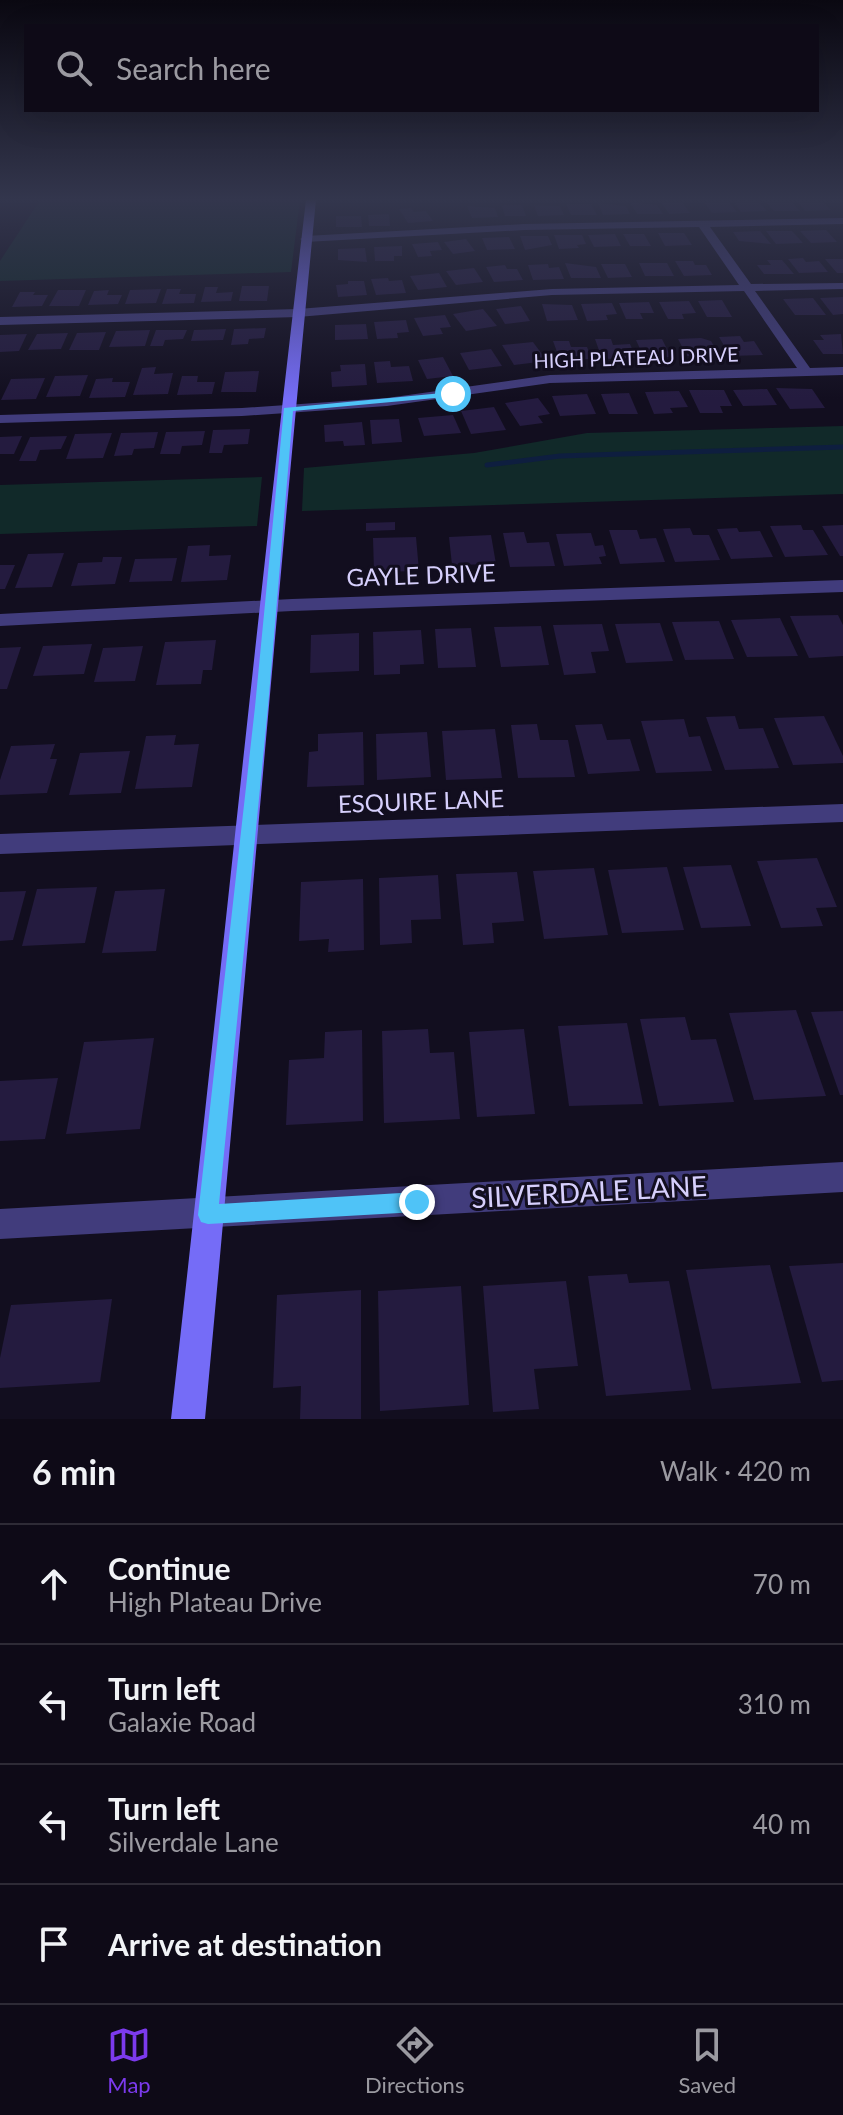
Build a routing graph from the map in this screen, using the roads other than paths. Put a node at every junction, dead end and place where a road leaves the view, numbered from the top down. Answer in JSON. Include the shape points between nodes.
{"nodes":[{"id":1,"x":302,"y":266,"type":"edge"},
{"id":2,"x":732,"y":266,"type":"edge"},
{"id":3,"x":843,"y":286,"type":"edge"},
{"id":4,"x":747,"y":288,"type":"junction"},
{"id":5,"x":298,"y":313,"type":"junction"},
{"id":6,"x":0,"y":321,"type":"edge"},
{"id":7,"x":843,"y":371,"type":"edge"},
{"id":8,"x":806,"y":372,"type":"junction"},
{"id":9,"x":288,"y":408,"type":"junction"},
{"id":10,"x":0,"y":419,"type":"edge"},
{"id":11,"x":843,"y":586,"type":"edge"},
{"id":12,"x":270,"y":607,"type":"junction"},
{"id":13,"x":0,"y":620,"type":"edge"},
{"id":14,"x":843,"y":813,"type":"edge"},
{"id":15,"x":247,"y":834,"type":"junction"},
{"id":16,"x":0,"y":844,"type":"edge"},
{"id":17,"x":843,"y":1177,"type":"edge"},
{"id":18,"x":208,"y":1215,"type":"junction"},
{"id":19,"x":0,"y":1224,"type":"edge"},
{"id":20,"x":188,"y":1419,"type":"edge"}],
"edges":[{"from":1,"to":5,"type":"street"},
{"from":2,"to":4,"type":"street"},
{"from":3,"to":4,"type":"street"},
{"from":4,"to":5,"type":"street","via":[[518,293]]},
{"from":4,"to":8,"type":"street"},
{"from":5,"to":6,"type":"street"},
{"from":5,"to":9,"type":"street"},
{"from":7,"to":8,"type":"street","name":"HIGH PLATEAU DRIVE"},
{"from":8,"to":9,"type":"street","name":"HIGH PLATEAU DRIVE","via":[[550,379],[412,399]]},
{"from":9,"to":10,"type":"street","name":"HIGH PLATEAU DRIVE"},
{"from":9,"to":12,"type":"street"},
{"from":11,"to":12,"type":"street","name":"GAYLE DRIVE"},
{"from":12,"to":13,"type":"street","name":"GAYLE DRIVE"},
{"from":12,"to":15,"type":"street"},
{"from":14,"to":15,"type":"street","name":"ESQUIRE LANE"},
{"from":15,"to":16,"type":"street","name":"ESQUIRE LANE"},
{"from":15,"to":18,"type":"street"},
{"from":17,"to":18,"type":"street","name":"SILVERDALE LANE"},
{"from":18,"to":19,"type":"street","name":"SILVERDALE LANE"},
{"from":18,"to":20,"type":"street"}]}
